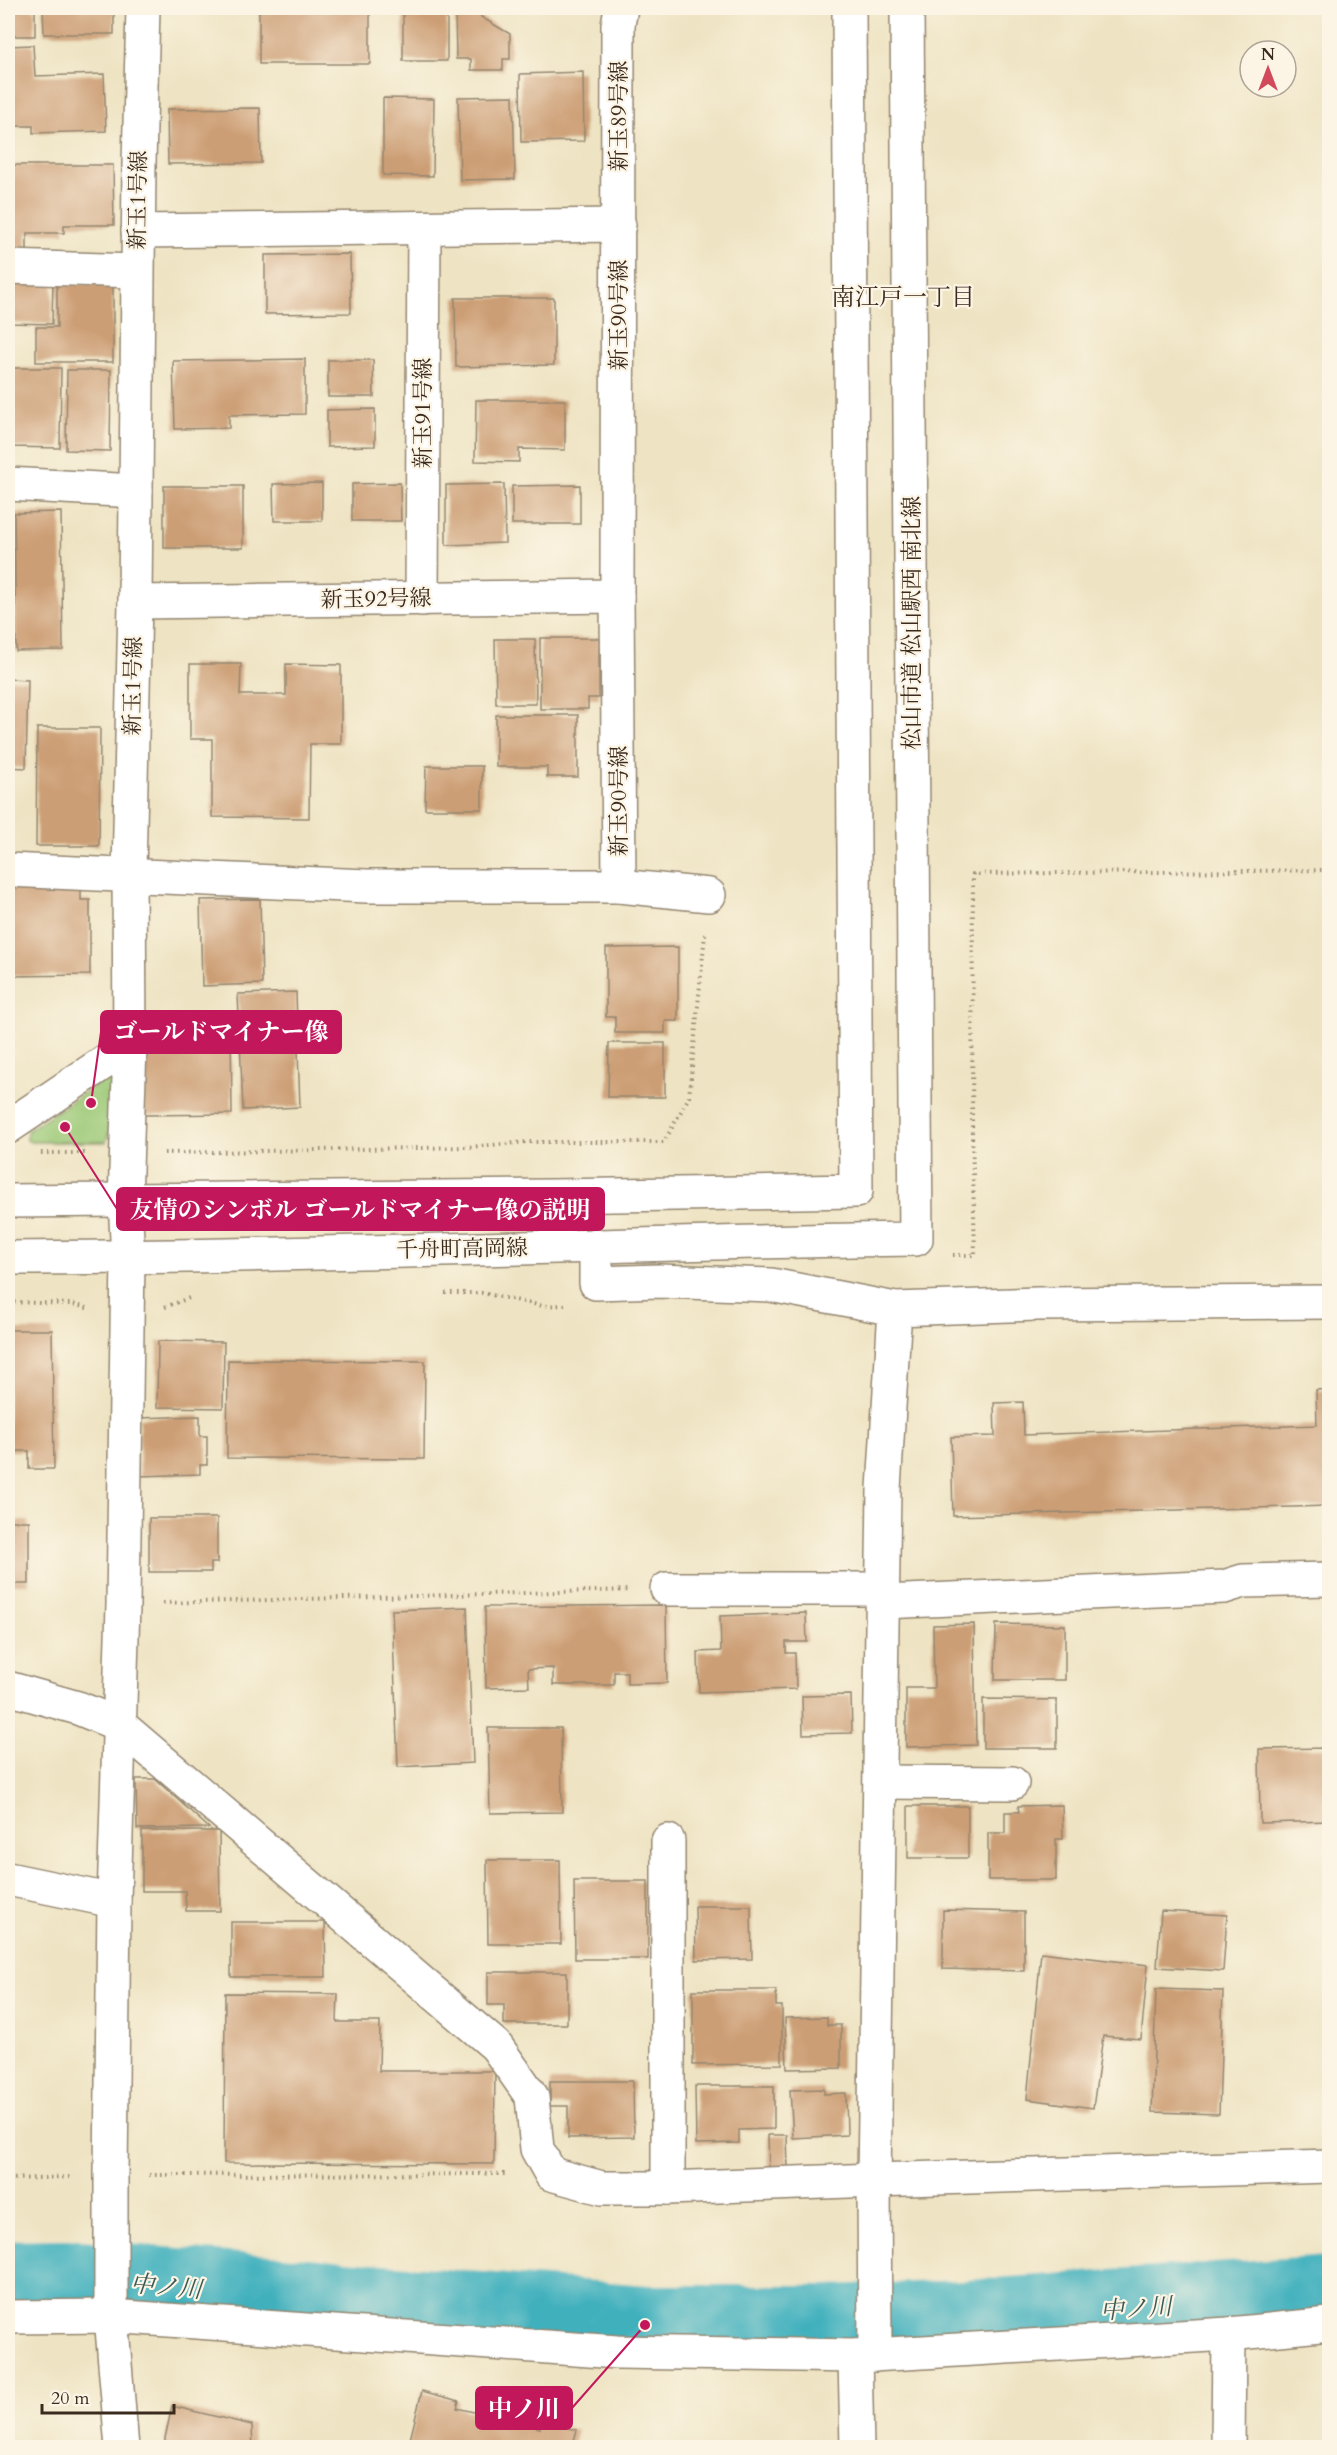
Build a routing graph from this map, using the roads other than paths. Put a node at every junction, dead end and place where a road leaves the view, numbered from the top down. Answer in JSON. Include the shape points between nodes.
{"nodes":[{"id":1,"x":143,"y":8,"type":"edge"},
{"id":2,"x":621,"y":8,"type":"edge"},
{"id":3,"x":849,"y":8,"type":"edge"},
{"id":4,"x":907,"y":8,"type":"edge"},
{"id":5,"x":619,"y":225,"type":"junction"},
{"id":6,"x":424,"y":228,"type":"junction"},
{"id":7,"x":138,"y":231,"type":"junction"},
{"id":8,"x":8,"y":267,"type":"edge"},
{"id":9,"x":137,"y":271,"type":"junction"},
{"id":10,"x":8,"y":484,"type":"edge"},
{"id":11,"x":136,"y":491,"type":"junction"},
{"id":12,"x":617,"y":596,"type":"junction"},
{"id":13,"x":422,"y":599,"type":"junction"},
{"id":14,"x":135,"y":602,"type":"junction"},
{"id":15,"x":8,"y":870,"type":"edge"},
{"id":16,"x":129,"y":873,"type":"junction"},
{"id":17,"x":619,"y":886,"type":"junction"},
{"id":18,"x":709,"y":895,"type":"road end"},
{"id":19,"x":130,"y":1045,"type":"junction"},
{"id":20,"x":8,"y":1127,"type":"edge"},
{"id":21,"x":8,"y":1201,"type":"edge"},
{"id":22,"x":125,"y":1201,"type":"junction"},
{"id":23,"x":916,"y":1239,"type":"joint"},
{"id":24,"x":596,"y":1245,"type":"junction"},
{"id":25,"x":8,"y":1258,"type":"edge"},
{"id":26,"x":128,"y":1258,"type":"junction"},
{"id":27,"x":1329,"y":1302,"type":"edge"},
{"id":28,"x":895,"y":1309,"type":"junction"},
{"id":29,"x":1329,"y":1579,"type":"edge"},
{"id":30,"x":667,"y":1589,"type":"road end"},
{"id":31,"x":883,"y":1595,"type":"junction"},
{"id":32,"x":8,"y":1688,"type":"edge"},
{"id":33,"x":120,"y":1725,"type":"junction"},
{"id":34,"x":881,"y":1782,"type":"junction"},
{"id":35,"x":1012,"y":1783,"type":"dead end"},
{"id":36,"x":668,"y":1841,"type":"dead end"},
{"id":37,"x":8,"y":1879,"type":"edge"},
{"id":38,"x":114,"y":1900,"type":"junction"},
{"id":39,"x":1329,"y":2166,"type":"edge"},
{"id":40,"x":874,"y":2180,"type":"junction"},
{"id":41,"x":668,"y":2188,"type":"junction"},
{"id":42,"x":112,"y":2290,"type":"junction"},
{"id":43,"x":8,"y":2317,"type":"edge"},
{"id":44,"x":1329,"y":2324,"type":"edge"},
{"id":45,"x":1229,"y":2334,"type":"junction"},
{"id":46,"x":870,"y":2338,"type":"junction"},
{"id":47,"x":122,"y":2448,"type":"edge"},
{"id":48,"x":857,"y":2448,"type":"edge"},
{"id":49,"x":1228,"y":2448,"type":"edge"}],
"edges":[{"from":1,"to":7,"type":"street","name":"新玉1号線"},
{"from":2,"to":5,"type":"street","name":"新玉89号線"},
{"from":3,"to":22,"type":"street","via":[[856,1191]]},
{"from":4,"to":23,"type":"street","name":"松山市道 松山駅西 南北線"},
{"from":5,"to":6,"type":"street"},
{"from":5,"to":12,"type":"street","name":"新玉90号線"},
{"from":6,"to":7,"type":"street"},
{"from":6,"to":13,"type":"street","name":"新玉91号線"},
{"from":7,"to":9,"type":"street","name":"新玉1号線"},
{"from":8,"to":9,"type":"street"},
{"from":9,"to":11,"type":"street","name":"新玉1号線"},
{"from":10,"to":11,"type":"street"},
{"from":11,"to":14,"type":"street","name":"新玉1号線"},
{"from":12,"to":13,"type":"street","name":"新玉92号線"},
{"from":12,"to":17,"type":"street","name":"新玉90号線"},
{"from":13,"to":14,"type":"street","name":"新玉92号線"},
{"from":14,"to":16,"type":"street","name":"新玉1号線"},
{"from":15,"to":16,"type":"street"},
{"from":16,"to":17,"type":"street","via":[[367,886]]},
{"from":16,"to":19,"type":"street","name":"新玉1号線"},
{"from":17,"to":18,"type":"street"},
{"from":19,"to":20,"type":"street"},
{"from":19,"to":22,"type":"street","name":"新玉1号線"},
{"from":21,"to":22,"type":"street"},
{"from":22,"to":26,"type":"street","name":"新玉1号線"},
{"from":23,"to":24,"type":"street","name":"千舟町高岡線"},
{"from":24,"to":26,"type":"street","name":"千舟町高岡線"},
{"from":24,"to":28,"type":"street","via":[[596,1283],[771,1285]]},
{"from":25,"to":26,"type":"street","name":"千舟町高岡線"},
{"from":26,"to":33,"type":"street","name":"新玉1号線"},
{"from":27,"to":28,"type":"street"},
{"from":28,"to":31,"type":"street","via":[[884,1489]]},
{"from":29,"to":31,"type":"street","via":[[1243,1581],[1213,1588]]},
{"from":30,"to":31,"type":"street"},
{"from":31,"to":34,"type":"street"},
{"from":32,"to":33,"type":"street"},
{"from":33,"to":38,"type":"street","name":"新玉1号線"},
{"from":33,"to":41,"type":"street","via":[[496,2046],[532,2097],[537,2149],[551,2174],[602,2188]]},
{"from":34,"to":35,"type":"street"},
{"from":34,"to":40,"type":"street"},
{"from":36,"to":41,"type":"street"},
{"from":37,"to":38,"type":"street"},
{"from":38,"to":42,"type":"street","name":"新玉1号線"},
{"from":39,"to":40,"type":"street"},
{"from":40,"to":41,"type":"street"},
{"from":40,"to":46,"type":"street"},
{"from":42,"to":43,"type":"street"},
{"from":42,"to":46,"type":"street","via":[[617,2352]]},
{"from":42,"to":47,"type":"street","name":"新玉1号線"},
{"from":44,"to":45,"type":"street"},
{"from":45,"to":46,"type":"street"},
{"from":45,"to":49,"type":"street"},
{"from":46,"to":48,"type":"street"}]}
